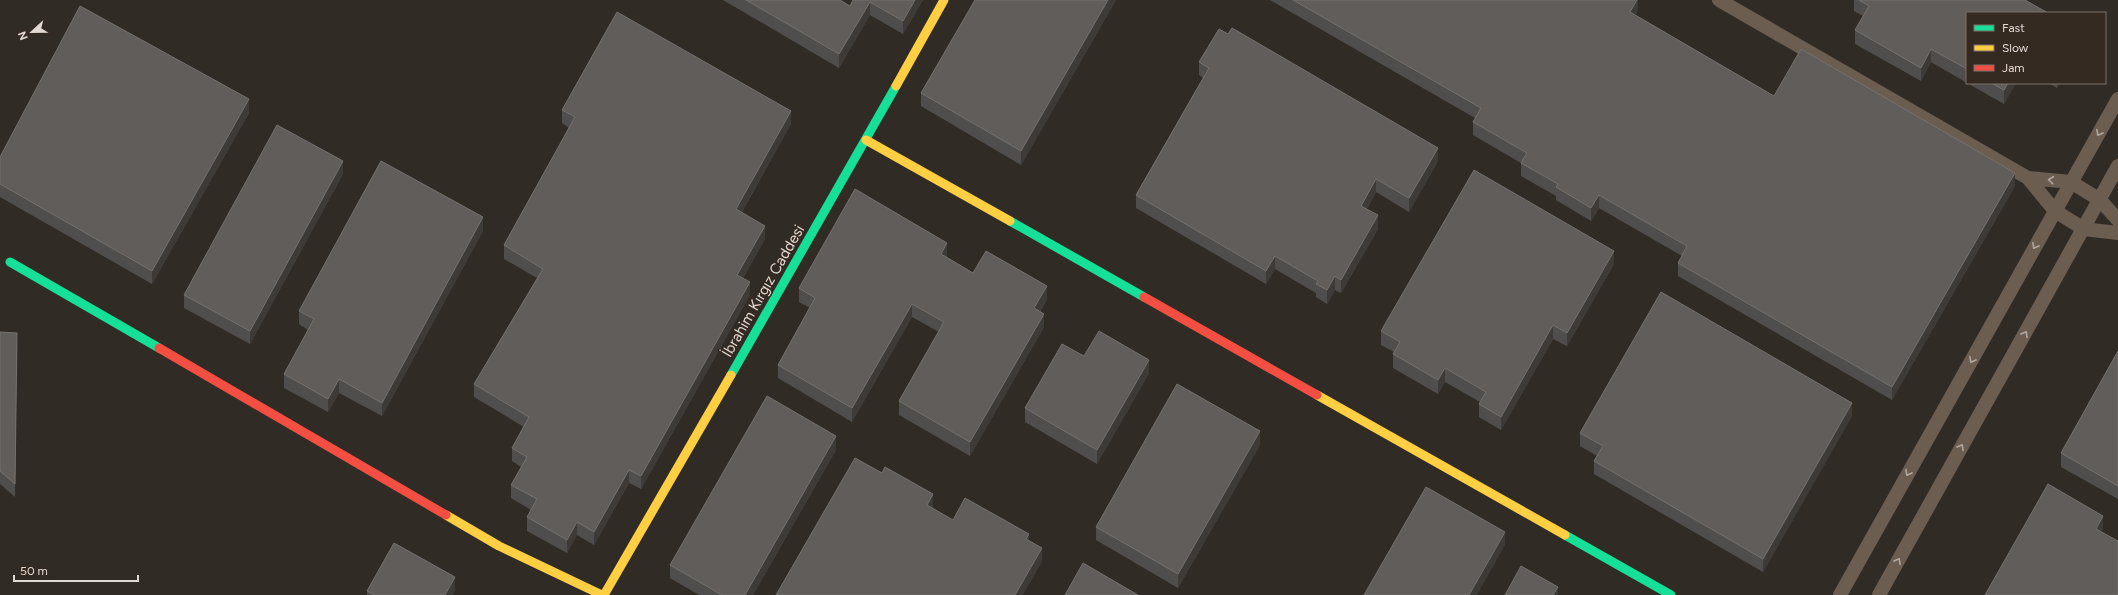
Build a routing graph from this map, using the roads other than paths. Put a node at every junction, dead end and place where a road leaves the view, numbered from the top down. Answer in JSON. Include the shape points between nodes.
{"nodes":[{"id":1,"x":944,"y":0,"type":"edge"},
{"id":2,"x":1719,"y":0,"type":"edge"},
{"id":3,"x":2118,"y":99,"type":"edge"},
{"id":4,"x":866,"y":140,"type":"junction"},
{"id":5,"x":2118,"y":166,"type":"edge"},
{"id":6,"x":2028,"y":178,"type":"junction"},
{"id":7,"x":2071,"y":182,"type":"junction"},
{"id":8,"x":2100,"y":200,"type":"junction"},
{"id":9,"x":2055,"y":211,"type":"junction"},
{"id":10,"x":2118,"y":220,"type":"edge"},
{"id":11,"x":2084,"y":229,"type":"junction"},
{"id":12,"x":2118,"y":233,"type":"edge"},
{"id":13,"x":10,"y":262,"type":"dead end"},
{"id":14,"x":603,"y":595,"type":"edge"},
{"id":15,"x":1671,"y":595,"type":"edge"},
{"id":16,"x":1840,"y":595,"type":"edge"},
{"id":17,"x":1879,"y":595,"type":"edge"}],
"edges":[{"from":1,"to":4,"type":"street","name":"İbrahim Kırgız Caddesi"},
{"from":2,"to":6,"type":"street"},
{"from":3,"to":7,"type":"street","one_way":true},
{"from":4,"to":14,"type":"street","name":"İbrahim Kırgız Caddesi"},
{"from":4,"to":15,"type":"street"},
{"from":5,"to":8,"type":"street"},
{"from":7,"to":6,"type":"street","one_way":true},
{"from":6,"to":9,"type":"street"},
{"from":7,"to":8,"type":"street"},
{"from":7,"to":9,"type":"street"},
{"from":8,"to":10,"type":"street"},
{"from":8,"to":11,"type":"street"},
{"from":9,"to":11,"type":"street"},
{"from":9,"to":16,"type":"street","one_way":true},
{"from":11,"to":12,"type":"street"},
{"from":17,"to":11,"type":"street","one_way":true},
{"from":13,"to":14,"type":"street","via":[[499,546]]}]}
